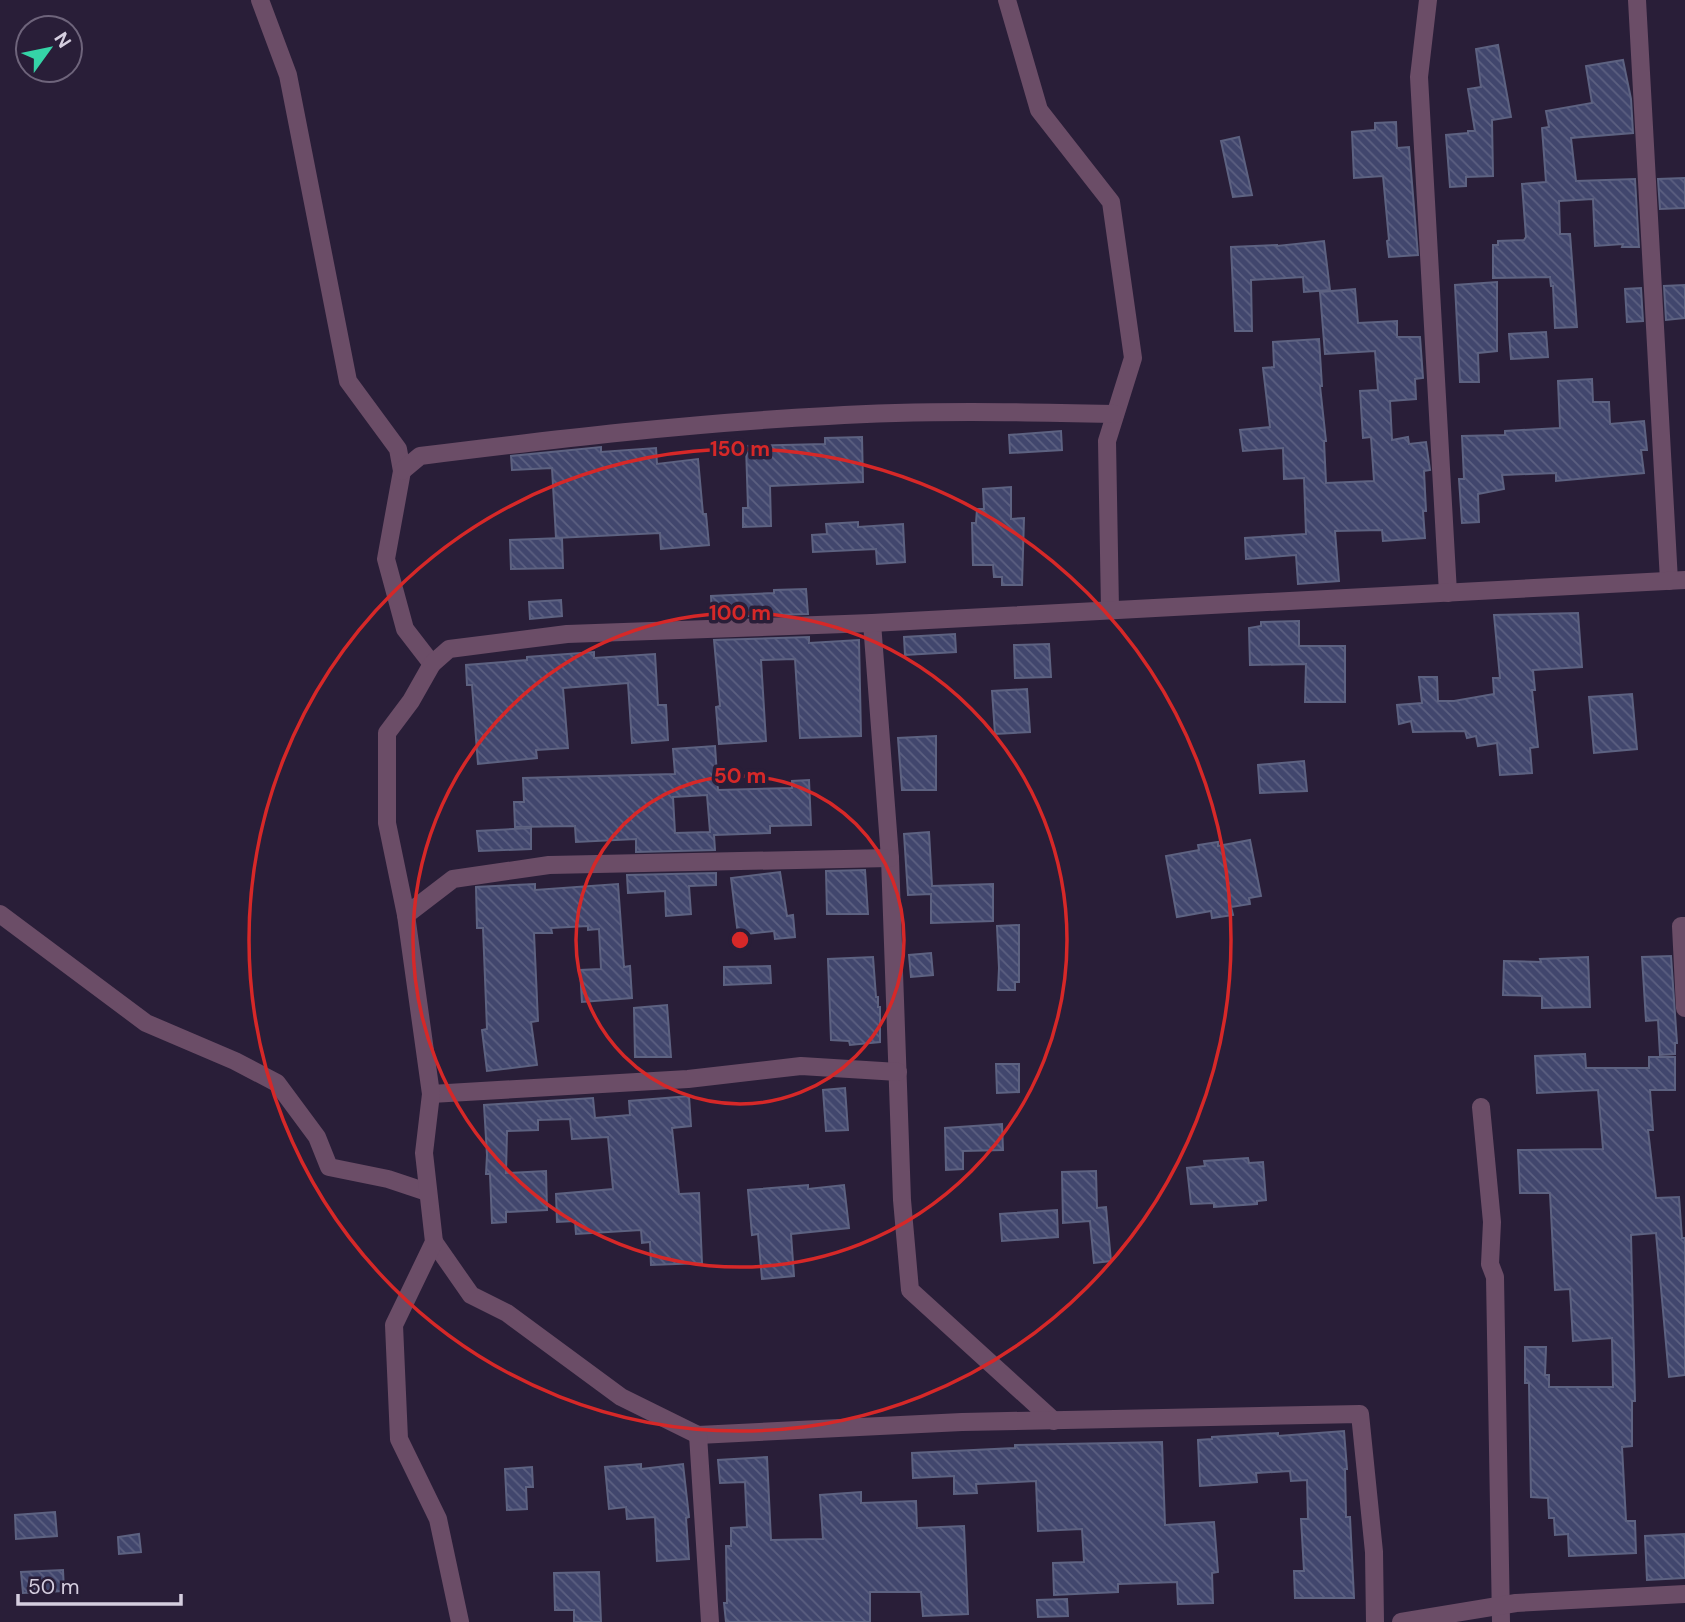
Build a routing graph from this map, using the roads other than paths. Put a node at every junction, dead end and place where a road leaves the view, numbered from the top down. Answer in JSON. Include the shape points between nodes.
{"nodes":[{"id":1,"x":260,"y":0,"type":"edge"},
{"id":2,"x":1007,"y":0,"type":"edge"},
{"id":3,"x":1428,"y":0,"type":"edge"},
{"id":4,"x":1637,"y":0,"type":"edge"},
{"id":5,"x":1115,"y":414,"type":"junction"},
{"id":6,"x":402,"y":471,"type":"junction"},
{"id":7,"x":1677,"y":580,"type":"edge"},
{"id":8,"x":1448,"y":593,"type":"junction"},
{"id":9,"x":1110,"y":609,"type":"junction"},
{"id":10,"x":872,"y":623,"type":"junction"},
{"id":11,"x":432,"y":664,"type":"junction"},
{"id":12,"x":890,"y":858,"type":"junction"},
{"id":13,"x":0,"y":915,"type":"edge"},
{"id":14,"x":406,"y":915,"type":"junction"},
{"id":15,"x":1685,"y":926,"type":"edge"},
{"id":16,"x":1685,"y":1009,"type":"edge"},
{"id":17,"x":898,"y":1072,"type":"junction"},
{"id":18,"x":431,"y":1094,"type":"junction"},
{"id":19,"x":1482,"y":1107,"type":"dead end"},
{"id":20,"x":427,"y":1192,"type":"junction"},
{"id":21,"x":434,"y":1242,"type":"junction"},
{"id":22,"x":1054,"y":1420,"type":"junction"},
{"id":23,"x":698,"y":1435,"type":"junction"},
{"id":24,"x":1685,"y":1594,"type":"edge"},
{"id":25,"x":1501,"y":1614,"type":"edge"},
{"id":26,"x":460,"y":1622,"type":"edge"},
{"id":27,"x":710,"y":1622,"type":"edge"},
{"id":28,"x":1376,"y":1622,"type":"edge"},
{"id":29,"x":1401,"y":1622,"type":"edge"}],
"edges":[{"from":1,"to":6,"type":"street","via":[[288,75],[348,381],[398,449]]},
{"from":2,"to":5,"type":"street","via":[[1039,110],[1111,202],[1133,358]]},
{"from":3,"to":8,"type":"street","via":[[1419,77]]},
{"from":4,"to":7,"type":"street"},
{"from":5,"to":6,"type":"street","via":[[967,411],[614,432],[420,456]]},
{"from":5,"to":9,"type":"street","via":[[1107,441]]},
{"from":6,"to":11,"type":"street","via":[[386,559],[405,629]]},
{"from":7,"to":8,"type":"street"},
{"from":8,"to":9,"type":"street"},
{"from":9,"to":10,"type":"street"},
{"from":10,"to":11,"type":"street","via":[[567,634],[449,649]]},
{"from":10,"to":12,"type":"street"},
{"from":11,"to":14,"type":"street","via":[[387,733],[387,823]]},
{"from":12,"to":14,"type":"street","via":[[549,865],[453,879]]},
{"from":12,"to":17,"type":"street"},
{"from":13,"to":20,"type":"street","via":[[146,1023],[277,1083],[317,1137],[329,1167]]},
{"from":14,"to":18,"type":"street"},
{"from":15,"to":16,"type":"street","via":[[1681,926]]},
{"from":17,"to":18,"type":"street","via":[[801,1066],[688,1079]]},
{"from":17,"to":22,"type":"street","via":[[910,1290]]},
{"from":18,"to":20,"type":"street","via":[[425,1153]]},
{"from":19,"to":25,"type":"street","via":[[1492,1222],[1490,1264],[1495,1277]]},
{"from":20,"to":21,"type":"street"},
{"from":21,"to":23,"type":"street","via":[[471,1294],[507,1313],[621,1397]]},
{"from":21,"to":26,"type":"street","via":[[394,1325],[399,1439],[438,1519]]},
{"from":22,"to":23,"type":"street"},
{"from":22,"to":28,"type":"street","via":[[1360,1414]]},
{"from":23,"to":27,"type":"street"},
{"from":24,"to":25,"type":"street","via":[[1516,1603]]},
{"from":25,"to":29,"type":"street"}]}
